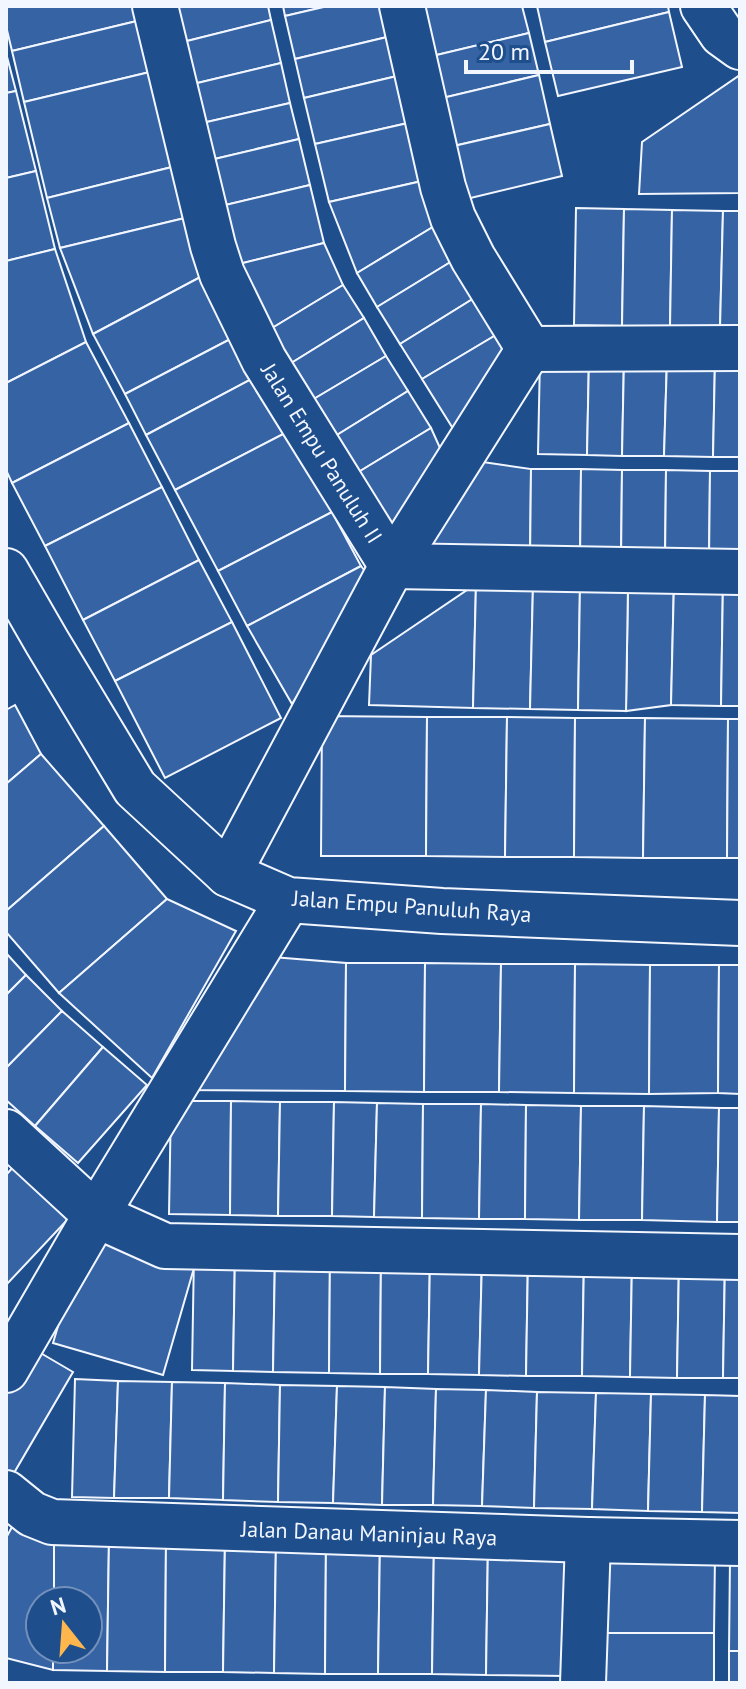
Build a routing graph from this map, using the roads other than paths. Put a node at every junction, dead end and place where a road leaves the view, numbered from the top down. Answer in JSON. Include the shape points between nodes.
{"nodes":[{"id":1,"x":155,"y":6,"type":"edge"},
{"id":2,"x":402,"y":6,"type":"edge"},
{"id":3,"x":740,"y":348,"type":"edge"},
{"id":4,"x":529,"y":349,"type":"junction"},
{"id":5,"x":392,"y":566,"type":"junction"},
{"id":6,"x":6,"y":571,"type":"edge"},
{"id":7,"x":740,"y":572,"type":"edge"},
{"id":8,"x":228,"y":874,"type":"junction"},
{"id":9,"x":288,"y":900,"type":"junction"},
{"id":10,"x":740,"y":923,"type":"edge"},
{"id":11,"x":6,"y":1132,"type":"edge"},
{"id":12,"x":96,"y":1215,"type":"junction"},
{"id":13,"x":740,"y":1257,"type":"edge"},
{"id":14,"x":6,"y":1370,"type":"edge"},
{"id":15,"x":6,"y":1493,"type":"edge"},
{"id":16,"x":588,"y":1540,"type":"junction"},
{"id":17,"x":740,"y":1543,"type":"edge"},
{"id":18,"x":583,"y":1683,"type":"edge"}],
"edges":[{"from":1,"to":5,"type":"street","name":"Jalan Empu Panuluh II","via":[[222,274],[264,360]]},
{"from":2,"to":4,"type":"street","via":[[453,218]]},
{"from":3,"to":4,"type":"street"},
{"from":4,"to":5,"type":"street"},
{"from":5,"to":7,"type":"street","name":"Jalan Empu Panuluh II"},
{"from":5,"to":8,"type":"street"},
{"from":6,"to":8,"type":"street","name":"Jalan Empu Panuluh Raya","via":[[135,788]]},
{"from":8,"to":9,"type":"street","name":"Jalan Empu Panuluh Raya"},
{"from":9,"to":10,"type":"street","name":"Jalan Empu Panuluh Raya"},
{"from":9,"to":12,"type":"street"},
{"from":11,"to":12,"type":"street"},
{"from":12,"to":13,"type":"street","via":[[165,1246]]},
{"from":12,"to":14,"type":"street"},
{"from":15,"to":16,"type":"street","name":"Jalan Danau Maninjau Raya","via":[[52,1522]]},
{"from":16,"to":17,"type":"street","name":"Jalan Danau Maninjau Raya"},
{"from":16,"to":18,"type":"street"}]}
